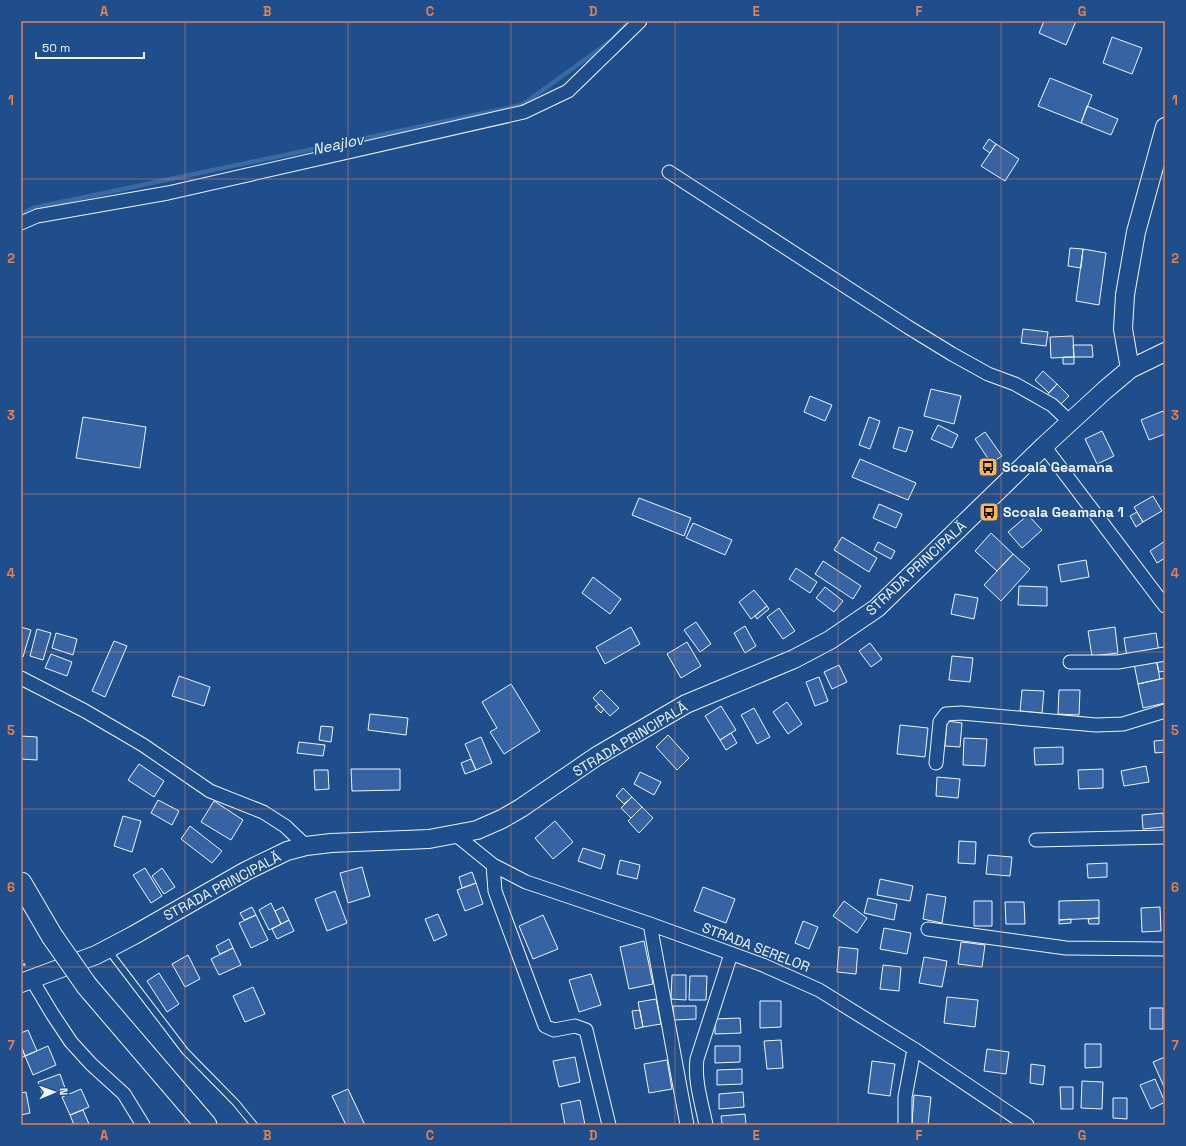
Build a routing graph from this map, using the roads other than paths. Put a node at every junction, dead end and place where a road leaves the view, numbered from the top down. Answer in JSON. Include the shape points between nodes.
{"nodes":[{"id":1,"x":640,"y":21,"type":"edge"},
{"id":2,"x":1165,"y":127,"type":"edge"},
{"id":3,"x":670,"y":172,"type":"dead end"},
{"id":4,"x":21,"y":223,"type":"edge"},
{"id":5,"x":1165,"y":352,"type":"edge"},
{"id":6,"x":1130,"y":369,"type":"junction"},
{"id":7,"x":1070,"y":422,"type":"junction"},
{"id":8,"x":1044,"y":446,"type":"junction"},
{"id":9,"x":1165,"y":606,"type":"edge"},
{"id":10,"x":1165,"y":654,"type":"edge"},
{"id":11,"x":1070,"y":662,"type":"dead end"},
{"id":12,"x":21,"y":678,"type":"edge"},
{"id":13,"x":1165,"y":711,"type":"edge"},
{"id":14,"x":936,"y":762,"type":"dead end"},
{"id":15,"x":456,"y":835,"type":"junction"},
{"id":16,"x":1165,"y":837,"type":"edge"},
{"id":17,"x":1036,"y":840,"type":"dead end"},
{"id":18,"x":306,"y":846,"type":"junction"},
{"id":19,"x":493,"y":865,"type":"junction"},
{"id":20,"x":21,"y":883,"type":"edge"},
{"id":21,"x":650,"y":924,"type":"junction"},
{"id":22,"x":928,"y":929,"type":"dead end"},
{"id":23,"x":108,"y":949,"type":"junction"},
{"id":24,"x":1165,"y":950,"type":"edge"},
{"id":25,"x":731,"y":954,"type":"junction"},
{"id":26,"x":26,"y":981,"type":"edge"},
{"id":27,"x":914,"y":1048,"type":"junction"},
{"id":28,"x":144,"y":1125,"type":"edge"},
{"id":29,"x":206,"y":1125,"type":"edge"},
{"id":30,"x":254,"y":1125,"type":"edge"},
{"id":31,"x":609,"y":1125,"type":"edge"},
{"id":32,"x":687,"y":1125,"type":"edge"},
{"id":33,"x":706,"y":1125,"type":"edge"},
{"id":34,"x":905,"y":1125,"type":"edge"},
{"id":35,"x":1027,"y":1125,"type":"edge"}],
"edges":[{"from":1,"to":4,"type":"street","via":[[568,90],[524,112],[168,193],[37,216]]},
{"from":2,"to":6,"type":"main road","via":[[1136,232],[1125,296],[1123,329]]},
{"from":3,"to":7,"type":"street","via":[[908,327],[988,374],[1015,384],[1052,405]]},
{"from":5,"to":6,"type":"main road","name":"STRADA PRINCIPALĂ"},
{"from":6,"to":7,"type":"main road","name":"STRADA PRINCIPALĂ"},
{"from":7,"to":8,"type":"main road","name":"STRADA PRINCIPALĂ"},
{"from":8,"to":9,"type":"street"},
{"from":8,"to":15,"type":"main road","name":"STRADA PRINCIPALĂ","via":[[877,608],[830,640],[794,659],[686,704],[597,756],[521,808],[477,830]]},
{"from":10,"to":11,"type":"street","via":[[1118,662]]},
{"from":12,"to":18,"type":"street","via":[[85,710],[143,745],[210,791],[263,812],[285,826]]},
{"from":13,"to":14,"type":"street","via":[[1123,724],[1096,725],[961,713],[946,714],[940,722]]},
{"from":15,"to":18,"type":"main road","name":"STRADA PRINCIPALĂ","via":[[429,839]]},
{"from":15,"to":19,"type":"street","name":"STRADA SERELOR"},
{"from":16,"to":17,"type":"street"},
{"from":18,"to":23,"type":"main road","name":"STRADA PRINCIPALĂ","via":[[246,870]]},
{"from":19,"to":21,"type":"street","name":"STRADA SERELOR","via":[[526,882]]},
{"from":19,"to":31,"type":"street","via":[[495,891],[545,1026],[554,1030],[575,1026],[586,1030]]},
{"from":20,"to":29,"type":"main road","bridge":true,"via":[[52,936],[87,986]]},
{"from":21,"to":25,"type":"street","name":"STRADA SERELOR"},
{"from":21,"to":32,"type":"street"},
{"from":22,"to":24,"type":"street","via":[[1066,948]]},
{"from":23,"to":26,"type":"main road","name":"STRADA PRINCIPALĂ"},
{"from":23,"to":30,"type":"lane","via":[[185,1051]]},
{"from":25,"to":27,"type":"street","name":"STRADA SERELOR","via":[[819,990]]},
{"from":25,"to":33,"type":"street","via":[[697,1063],[697,1079]]},
{"from":26,"to":28,"type":"street","via":[[71,1042],[124,1094]]},
{"from":27,"to":34,"type":"street","via":[[905,1097]]},
{"from":27,"to":35,"type":"street","name":"STRADA SERELOR"}]}
